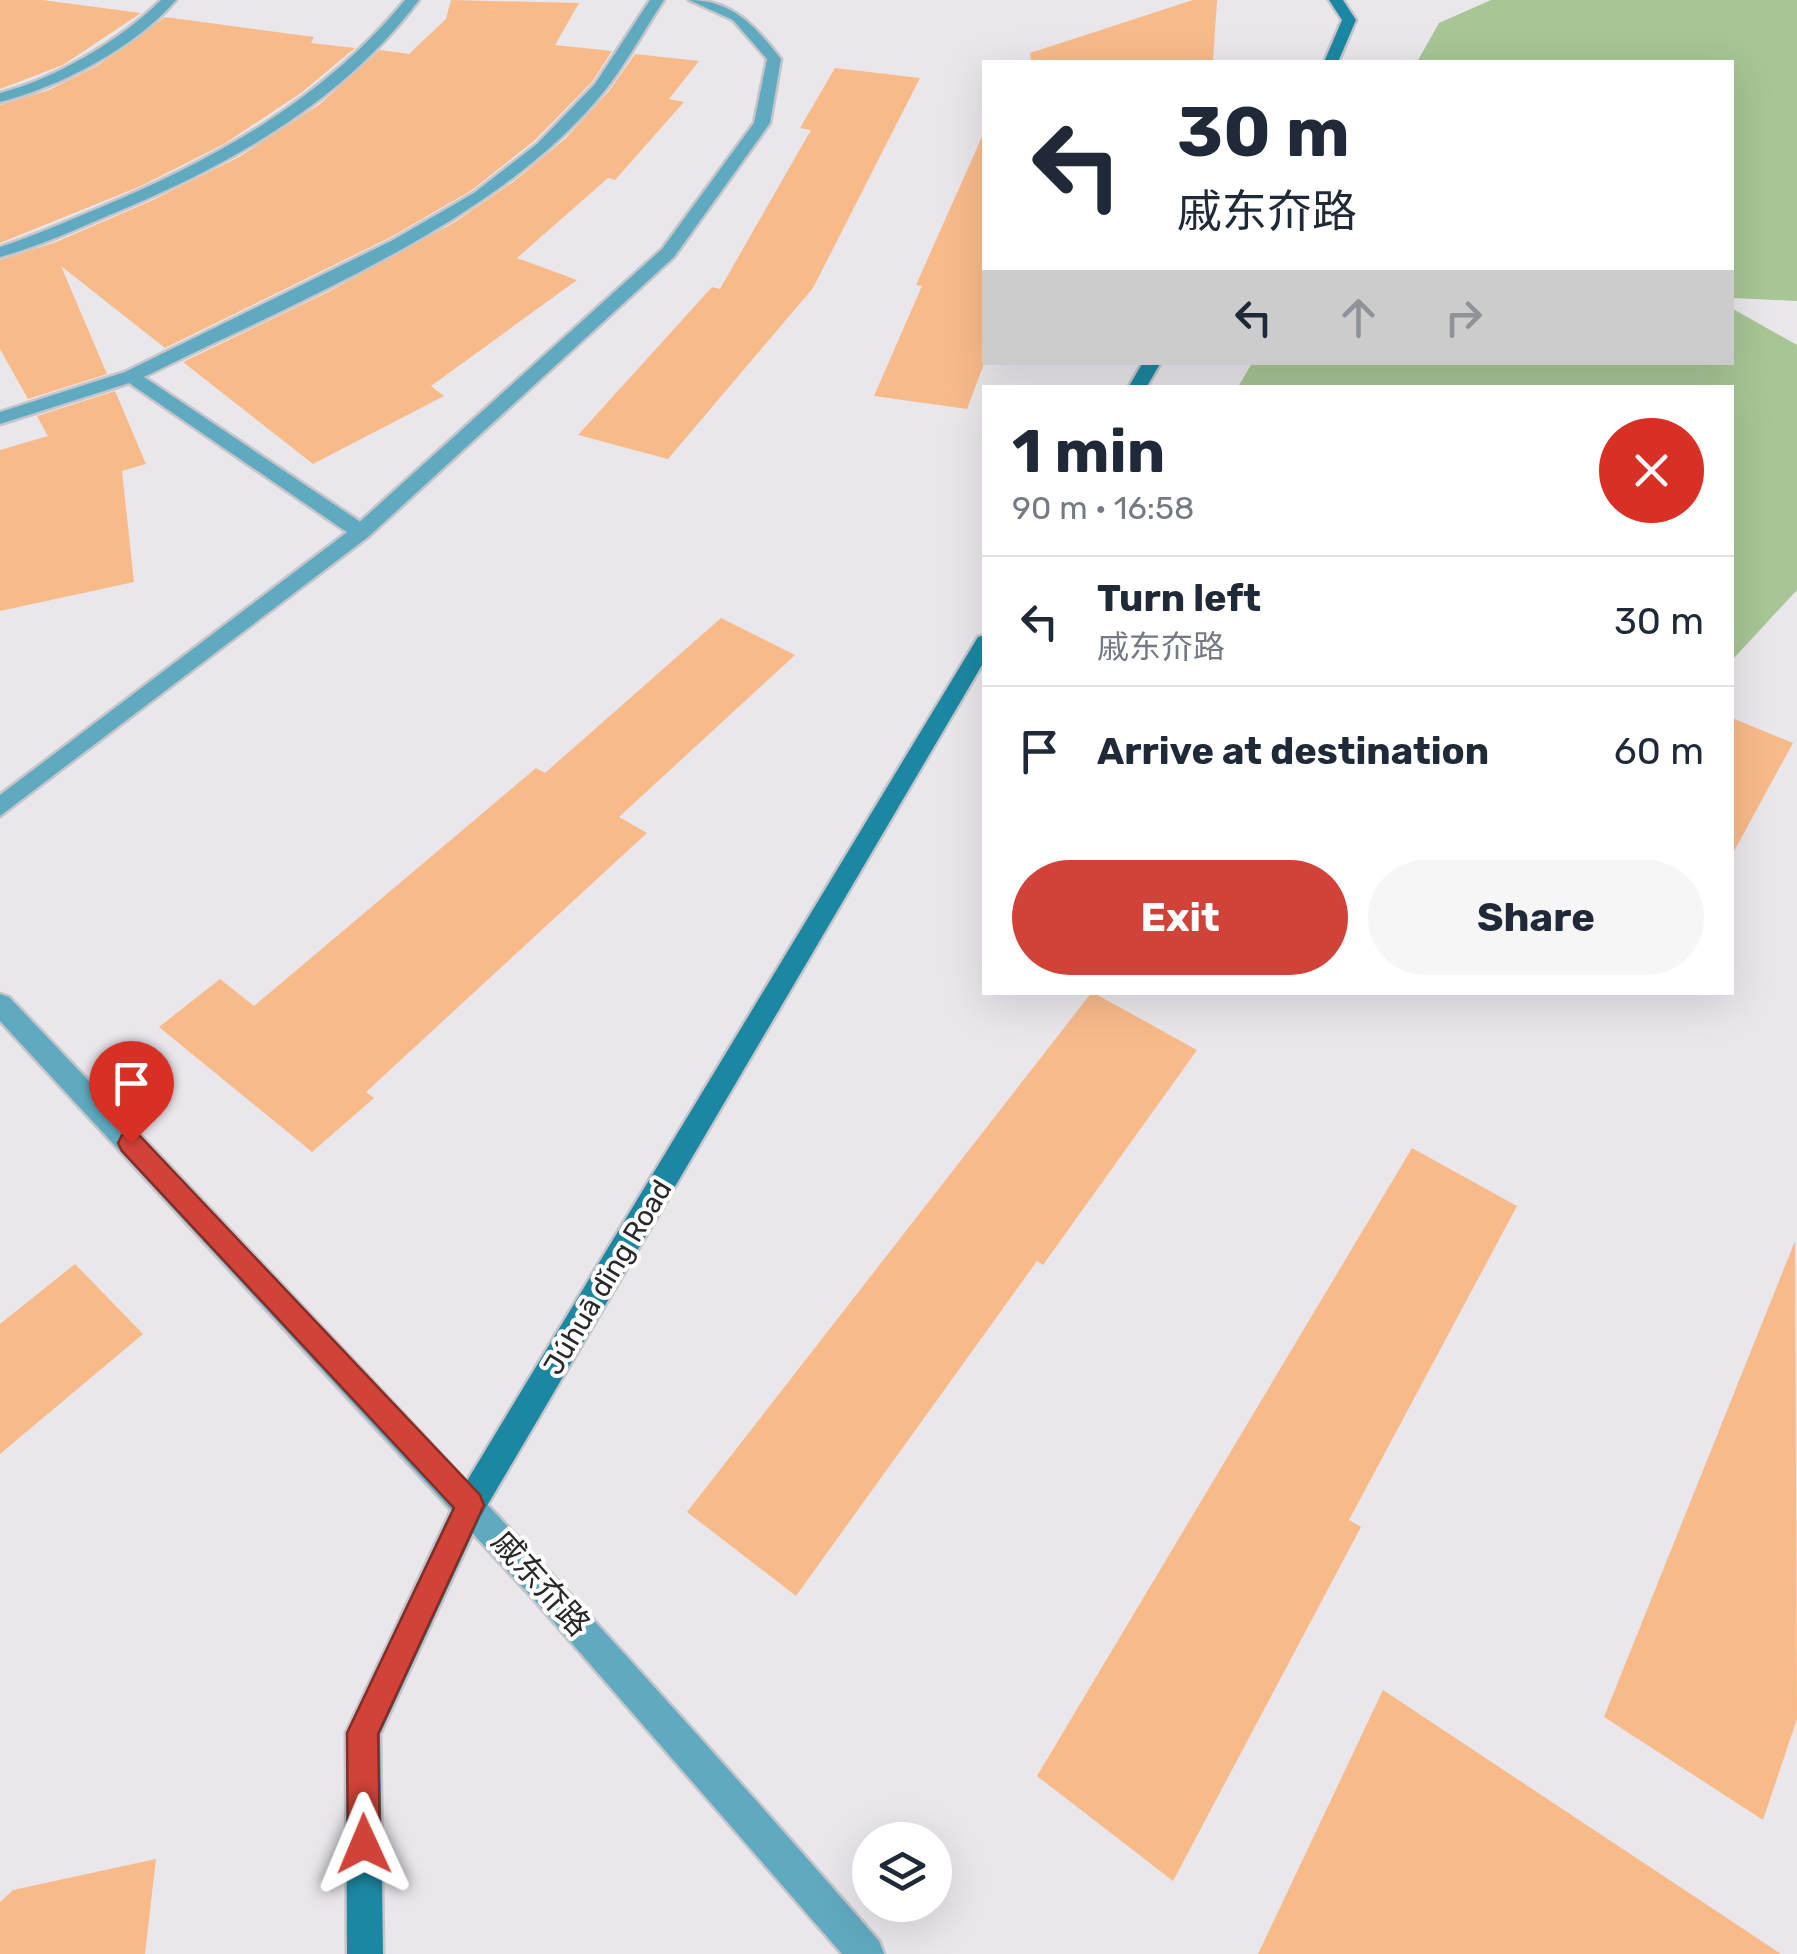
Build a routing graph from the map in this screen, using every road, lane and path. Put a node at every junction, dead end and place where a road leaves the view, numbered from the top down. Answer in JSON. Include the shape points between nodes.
{"nodes":[{"id":1,"x":168,"y":0,"type":"edge"},
{"id":2,"x":412,"y":0,"type":"edge"},
{"id":3,"x":657,"y":0,"type":"edge"},
{"id":4,"x":696,"y":0,"type":"edge"},
{"id":5,"x":1336,"y":0,"type":"edge"},
{"id":6,"x":1332,"y":60,"type":"edge"},
{"id":7,"x":0,"y":98,"type":"edge"},
{"id":8,"x":0,"y":252,"type":"edge"},
{"id":9,"x":131,"y":376,"type":"junction"},
{"id":10,"x":0,"y":418,"type":"edge"},
{"id":11,"x":361,"y":532,"type":"junction"},
{"id":12,"x":982,"y":647,"type":"edge"},
{"id":13,"x":0,"y":807,"type":"edge"},
{"id":14,"x":0,"y":1004,"type":"edge"},
{"id":15,"x":470,"y":1505,"type":"junction"},
{"id":16,"x":365,"y":1954,"type":"edge"},
{"id":17,"x":866,"y":1954,"type":"edge"}],
"edges":[{"from":1,"to":7,"type":"street","via":[[135,34]]},
{"from":2,"to":8,"type":"street","via":[[373,50],[286,117],[150,194]]},
{"from":3,"to":9,"type":"street","via":[[600,87],[542,147],[480,196]]},
{"from":4,"to":11,"type":"street","via":[[738,17],[774,59],[762,123],[668,254]]},
{"from":5,"to":6,"type":"street","via":[[1349,20]]},
{"from":9,"to":10,"type":"street"},
{"from":9,"to":11,"type":"street"},
{"from":11,"to":13,"type":"street"},
{"from":12,"to":15,"type":"street","name":"Júhuā dǐng Road"},
{"from":14,"to":15,"type":"street","name":"戚东夼路"},
{"from":15,"to":16,"type":"street","name":"Júhuā dǐng Road","via":[[363,1733]]},
{"from":15,"to":17,"type":"street","name":"戚东夼路","via":[[737,1800]]}]}
